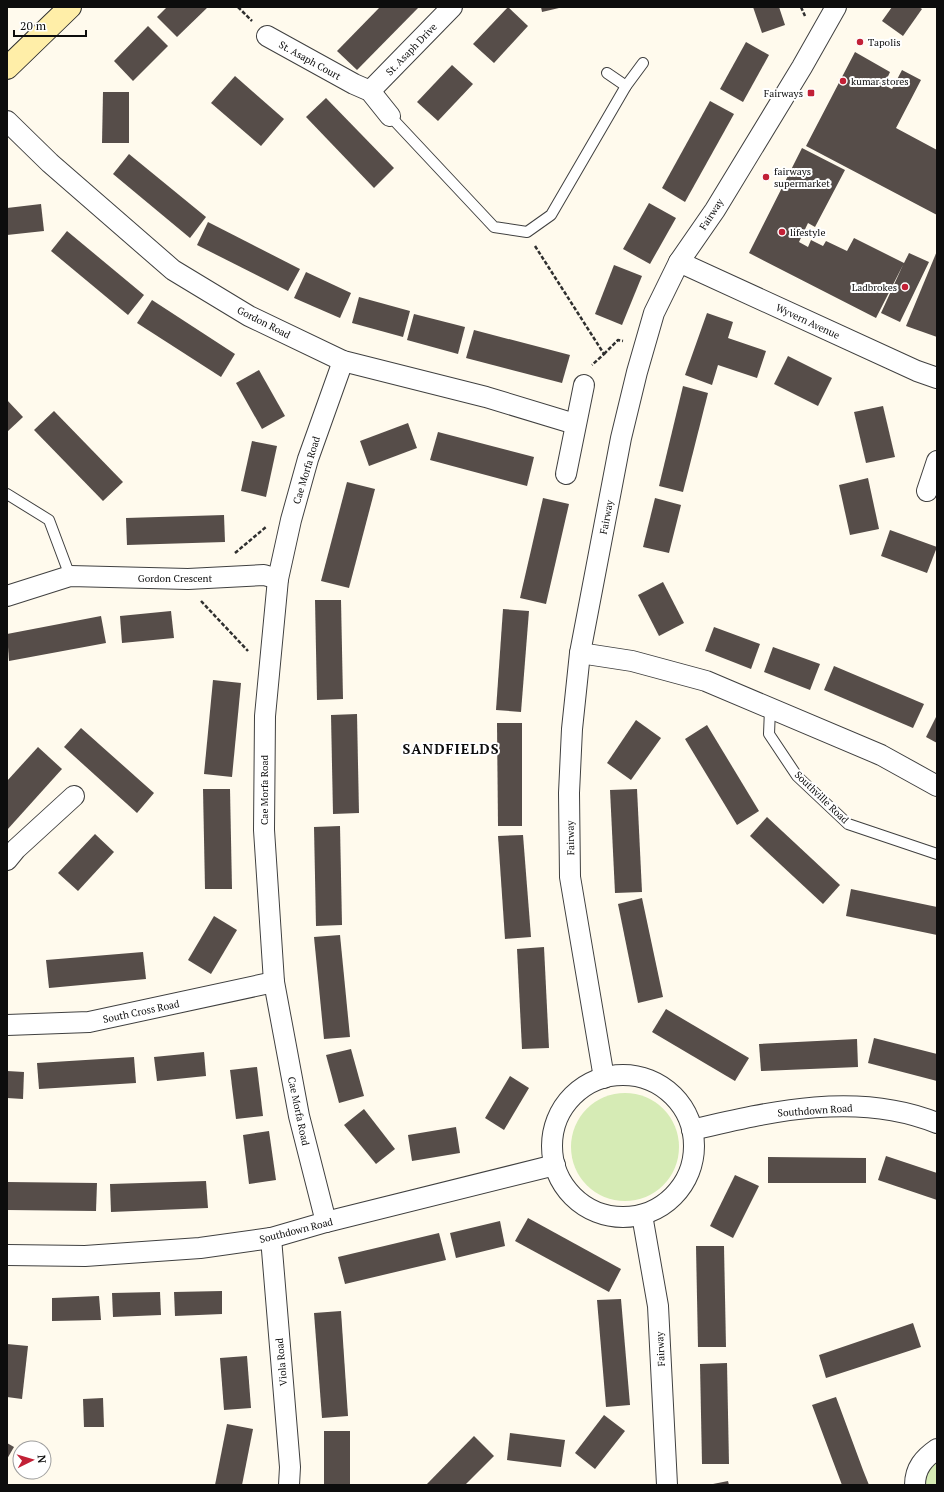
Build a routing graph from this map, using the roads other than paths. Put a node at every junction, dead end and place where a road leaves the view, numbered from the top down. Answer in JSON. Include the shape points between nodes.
{"nodes":[{"id":1,"x":70,"y":7,"type":"edge"},
{"id":2,"x":452,"y":7,"type":"edge"},
{"id":3,"x":836,"y":7,"type":"edge"},
{"id":4,"x":267,"y":36,"type":"dead end"},
{"id":5,"x":643,"y":63,"type":"dead end"},
{"id":6,"x":7,"y":68,"type":"edge"},
{"id":7,"x":607,"y":73,"type":"dead end"},
{"id":8,"x":626,"y":86,"type":"junction"},
{"id":9,"x":362,"y":87,"type":"junction"},
{"id":10,"x":390,"y":116,"type":"joint"},
{"id":11,"x":7,"y":120,"type":"edge"},
{"id":12,"x":679,"y":262,"type":"junction"},
{"id":13,"x":343,"y":361,"type":"junction"},
{"id":14,"x":937,"y":378,"type":"edge"},
{"id":15,"x":584,"y":385,"type":"road end"},
{"id":16,"x":575,"y":424,"type":"junction"},
{"id":17,"x":937,"y":461,"type":"edge"},
{"id":18,"x":566,"y":474,"type":"dead end"},
{"id":19,"x":927,"y":491,"type":"dead end"},
{"id":20,"x":7,"y":494,"type":"edge"},
{"id":21,"x":70,"y":576,"type":"junction"},
{"id":22,"x":278,"y":579,"type":"junction"},
{"id":23,"x":7,"y":596,"type":"edge"},
{"id":24,"x":580,"y":653,"type":"junction"},
{"id":25,"x":770,"y":709,"type":"junction"},
{"id":26,"x":937,"y":786,"type":"edge"},
{"id":27,"x":74,"y":796,"type":"dead end"},
{"id":28,"x":937,"y":854,"type":"edge"},
{"id":29,"x":7,"y":860,"type":"edge"},
{"id":30,"x":274,"y":982,"type":"junction"},
{"id":31,"x":7,"y":1024,"type":"edge"},
{"id":32,"x":604,"y":1078,"type":"junction"},
{"id":33,"x":937,"y":1123,"type":"edge"},
{"id":34,"x":692,"y":1130,"type":"junction"},
{"id":35,"x":555,"y":1165,"type":"junction"},
{"id":36,"x":642,"y":1215,"type":"junction"},
{"id":37,"x":326,"y":1222,"type":"junction"},
{"id":38,"x":271,"y":1238,"type":"junction"},
{"id":39,"x":7,"y":1256,"type":"edge"},
{"id":40,"x":937,"y":1449,"type":"edge"},
{"id":41,"x":289,"y":1485,"type":"edge"},
{"id":42,"x":667,"y":1485,"type":"edge"},
{"id":43,"x":915,"y":1485,"type":"edge"}],
"edges":[{"from":1,"to":6,"type":"street"},
{"from":2,"to":9,"type":"street","name":"St. Asaph Drive"},
{"from":3,"to":12,"type":"street","name":"Fairway","via":[[715,210]]},
{"from":4,"to":9,"type":"street","name":"St. Asaph Court"},
{"from":5,"to":8,"type":"lane"},
{"from":7,"to":8,"type":"lane"},
{"from":8,"to":10,"type":"lane","via":[[551,215],[526,232],[494,227]]},
{"from":9,"to":10,"type":"street"},
{"from":11,"to":13,"type":"street","name":"Gordon Road","via":[[50,163],[173,270],[249,316]]},
{"from":12,"to":14,"type":"street","name":"Wyvern Avenue"},
{"from":12,"to":24,"type":"street","name":"Fairway","via":[[654,313],[637,372],[621,438]]},
{"from":13,"to":16,"type":"street","name":"Gordon Road","via":[[486,397]]},
{"from":13,"to":22,"type":"street","name":"Cae Morfa Road","via":[[308,459]]},
{"from":15,"to":16,"type":"street"},
{"from":16,"to":18,"type":"street"},
{"from":17,"to":19,"type":"street"},
{"from":20,"to":21,"type":"lane","via":[[49,520]]},
{"from":21,"to":22,"type":"street","name":"Gordon Crescent","via":[[188,579],[264,575]]},
{"from":21,"to":23,"type":"street","name":"Gordon Crescent"},
{"from":22,"to":30,"type":"street","name":"Cae Morfa Road","via":[[265,716],[264,830]]},
{"from":24,"to":25,"type":"street","via":[[632,661],[706,681]]},
{"from":24,"to":32,"type":"street","name":"Fairway","via":[[572,729],[569,793],[570,877]]},
{"from":25,"to":26,"type":"street","via":[[881,755]]},
{"from":25,"to":28,"type":"lane","name":"Southville Road","via":[[769,734],[797,776],[848,824]]},
{"from":27,"to":29,"type":"street"},
{"from":30,"to":31,"type":"street","name":"South Cross Road","via":[[89,1022]]},
{"from":30,"to":37,"type":"street","name":"Cae Morfa Road","via":[[299,1116]]},
{"from":32,"to":34,"type":"street","via":[[636,1076],[666,1089],[687,1115]]},
{"from":32,"to":35,"type":"street","via":[[587,1085],[572,1096],[561,1111],[554,1128],[552,1147]]},
{"from":33,"to":34,"type":"street","name":"Southdown Road","via":[[886,1108],[838,1106],[765,1114]]},
{"from":34,"to":36,"type":"street","via":[[692,1166],[684,1183],[673,1197],[659,1208]]},
{"from":35,"to":36,"type":"street","via":[[562,1182],[573,1197],[588,1208],[618,1217]]},
{"from":35,"to":37,"type":"street","name":"Southdown Road"},
{"from":36,"to":42,"type":"street","name":"Fairway","via":[[658,1306]]},
{"from":37,"to":38,"type":"street","name":"Southdown Road"},
{"from":38,"to":39,"type":"street","name":"Southdown Road","via":[[200,1248],[85,1256]]},
{"from":38,"to":41,"type":"street","name":"Viola Road","via":[[290,1467]]},
{"from":40,"to":43,"type":"street","via":[[924,1458],[915,1477]]}]}
